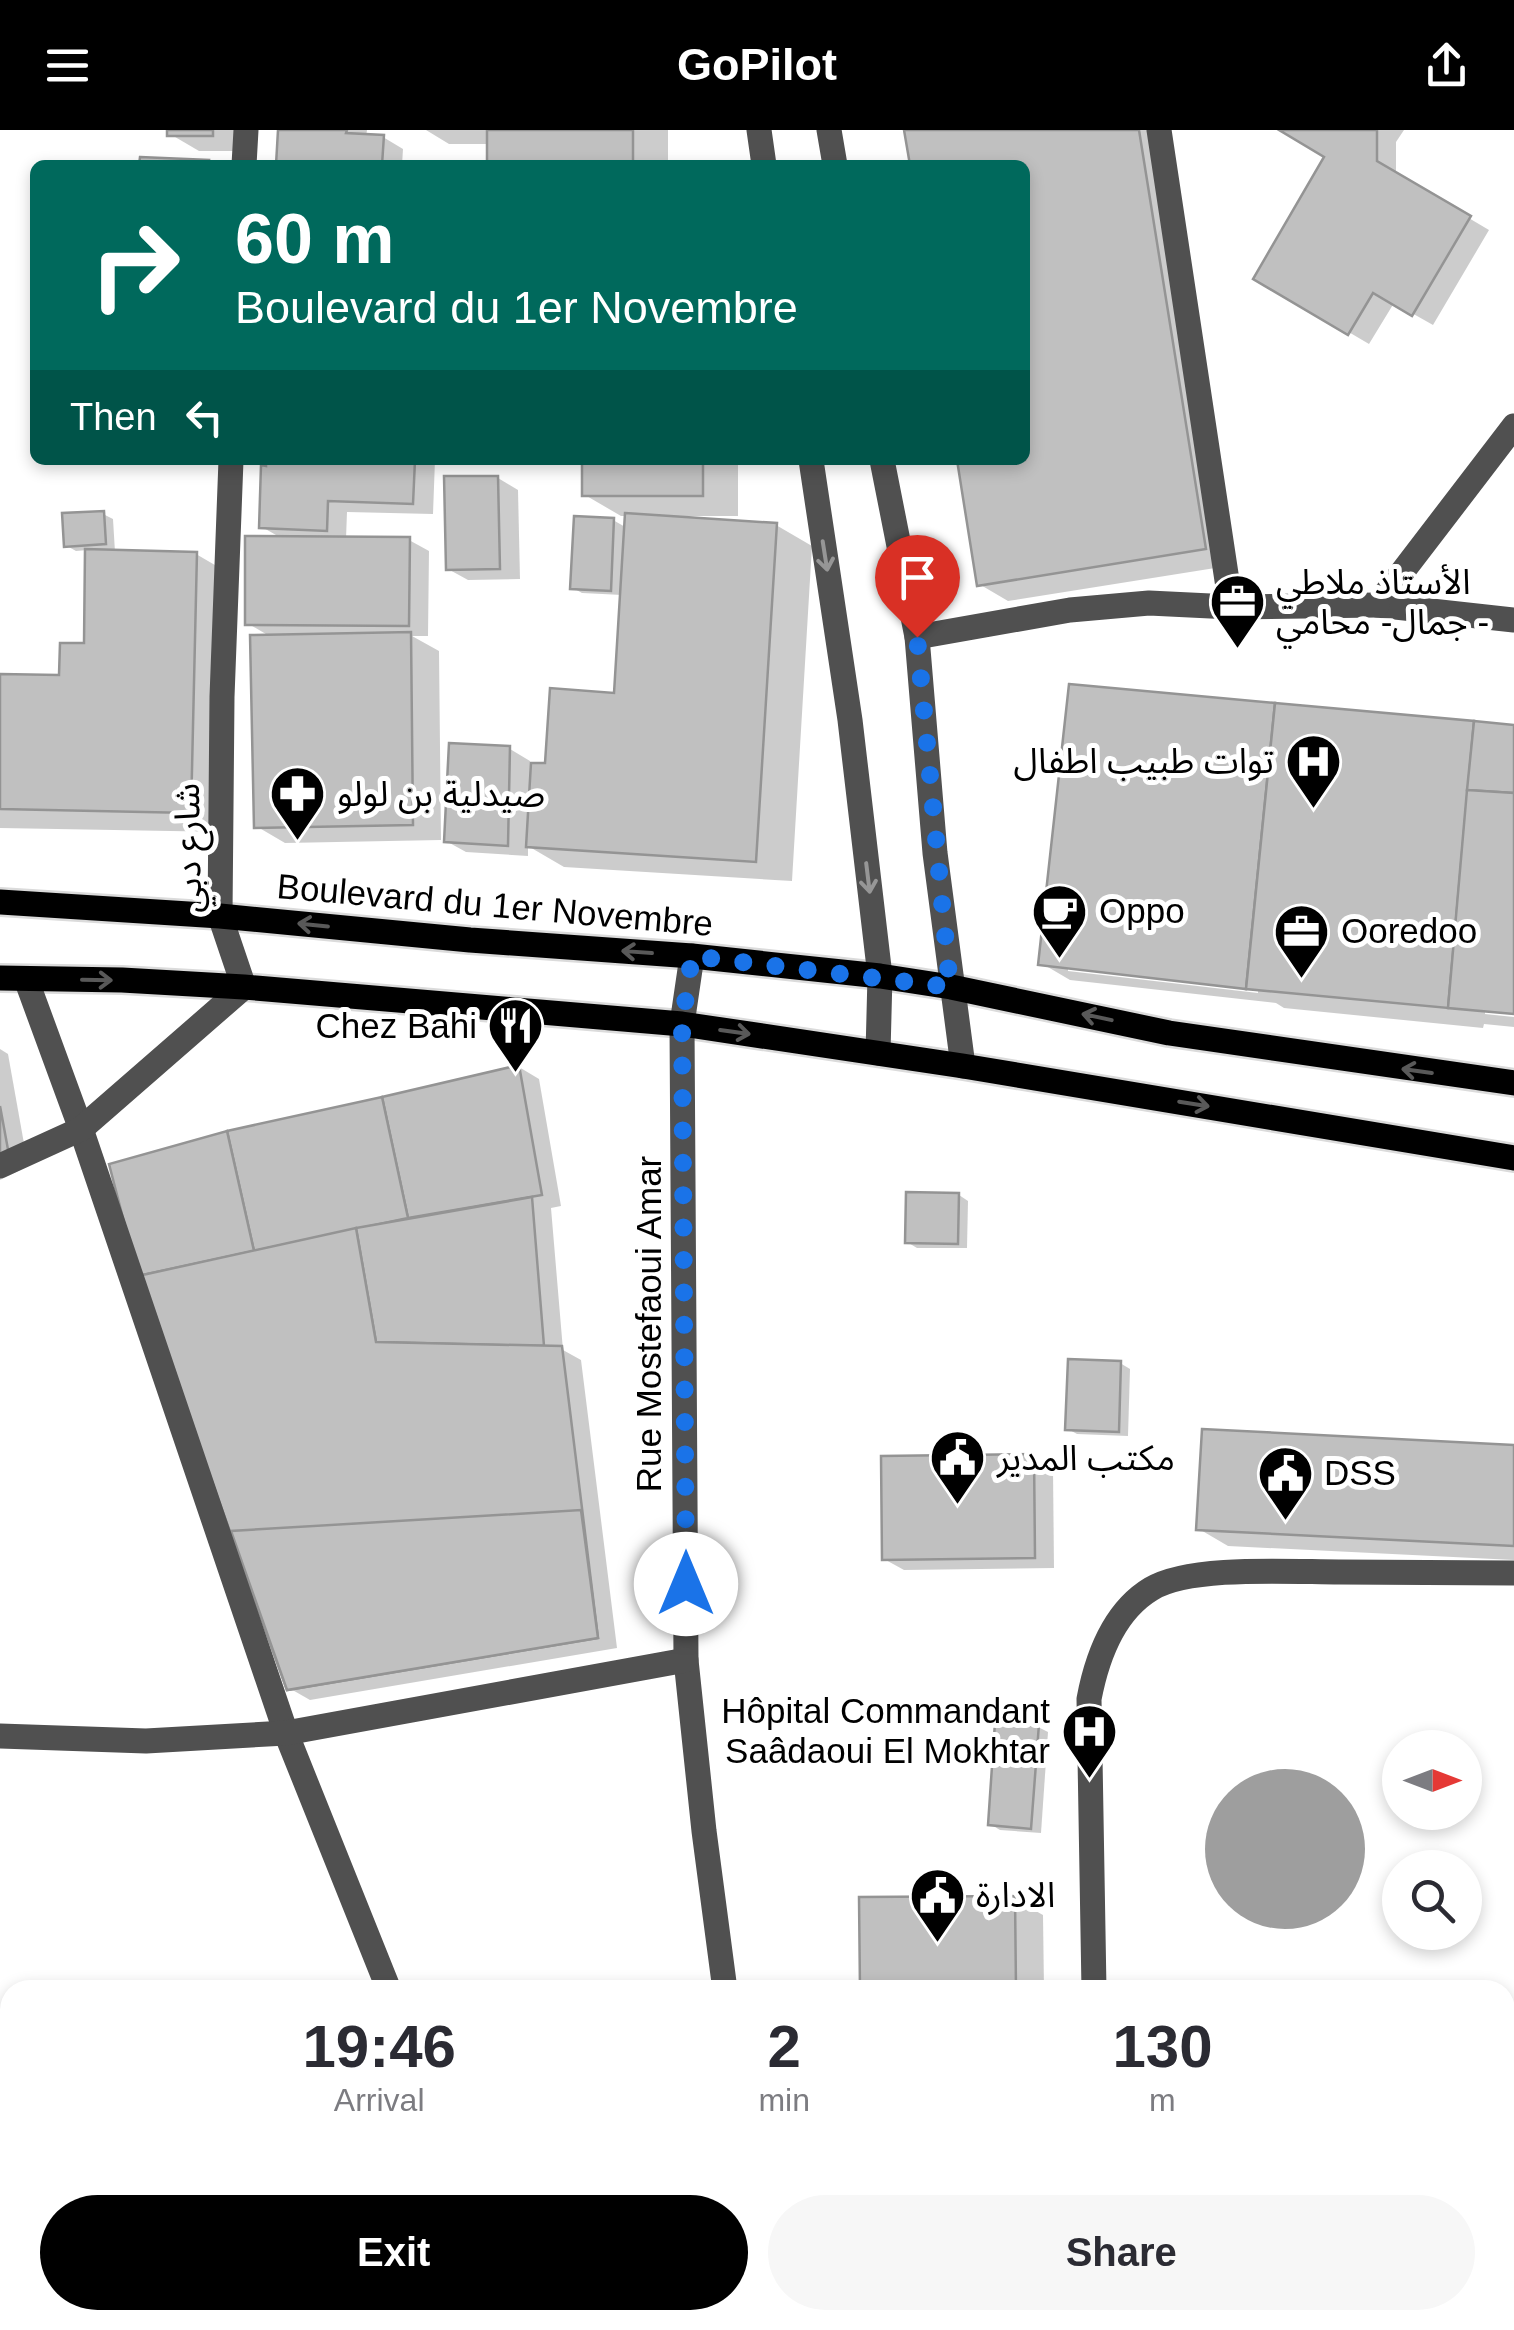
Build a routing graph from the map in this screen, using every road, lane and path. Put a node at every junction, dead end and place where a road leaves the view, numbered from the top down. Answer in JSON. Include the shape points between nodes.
{"nodes":[{"id":1,"x":246,"y":130,"type":"edge"},
{"id":2,"x":759,"y":130,"type":"edge"},
{"id":3,"x":829,"y":130,"type":"edge"},
{"id":4,"x":1159,"y":130,"type":"edge"},
{"id":5,"x":244,"y":160,"type":"edge"},
{"id":6,"x":763,"y":160,"type":"edge"},
{"id":7,"x":833,"y":160,"type":"edge"},
{"id":8,"x":1514,"y":426,"type":"edge"},
{"id":9,"x":231,"y":465,"type":"edge"},
{"id":10,"x":811,"y":465,"type":"edge"},
{"id":11,"x":883,"y":465,"type":"edge"},
{"id":12,"x":1377,"y":605,"type":"junction"},
{"id":13,"x":1232,"y":607,"type":"junction"},
{"id":14,"x":1514,"y":620,"type":"edge"},
{"id":15,"x":917,"y":637,"type":"junction"},
{"id":16,"x":0,"y":902,"type":"edge"},
{"id":17,"x":220,"y":916,"type":"junction"},
{"id":18,"x":692,"y":956,"type":"junction"},
{"id":19,"x":880,"y":976,"type":"junction"},
{"id":20,"x":0,"y":978,"type":"edge"},
{"id":21,"x":26,"y":979,"type":"junction"},
{"id":22,"x":244,"y":987,"type":"junction"},
{"id":23,"x":950,"y":987,"type":"junction"},
{"id":24,"x":682,"y":1024,"type":"junction"},
{"id":25,"x":878,"y":1053,"type":"junction"},
{"id":26,"x":962,"y":1066,"type":"junction"},
{"id":27,"x":1514,"y":1084,"type":"edge"},
{"id":28,"x":81,"y":1129,"type":"junction"},
{"id":29,"x":1514,"y":1158,"type":"edge"},
{"id":30,"x":0,"y":1166,"type":"edge"},
{"id":31,"x":1514,"y":1573,"type":"edge"},
{"id":32,"x":686,"y":1660,"type":"junction"},
{"id":33,"x":286,"y":1732,"type":"junction"},
{"id":34,"x":0,"y":1736,"type":"edge"},
{"id":35,"x":386,"y":1980,"type":"edge"},
{"id":36,"x":724,"y":1980,"type":"edge"},
{"id":37,"x":1094,"y":1980,"type":"edge"}],
"edges":[{"from":1,"to":5,"type":"street"},
{"from":2,"to":6,"type":"street"},
{"from":3,"to":7,"type":"street"},
{"from":4,"to":13,"type":"street"},
{"from":8,"to":12,"type":"street"},
{"from":9,"to":17,"type":"street","name":"شارع دبي"},
{"from":10,"to":19,"type":"street","one_way":true},
{"from":11,"to":15,"type":"street"},
{"from":12,"to":13,"type":"street"},
{"from":12,"to":14,"type":"street"},
{"from":13,"to":15,"type":"street","via":[[1150,602]]},
{"from":15,"to":23,"type":"street"},
{"from":16,"to":17,"type":"main road","name":"Boulevard du 1er Novembre"},
{"from":18,"to":17,"type":"main road","name":"Boulevard du 1er Novembre","one_way":true},
{"from":17,"to":22,"type":"street","name":"شارع دبي"},
{"from":18,"to":19,"type":"main road","name":"Boulevard du 1er Novembre"},
{"from":18,"to":24,"type":"street","name":"Rue Mostefaoui Amar"},
{"from":19,"to":23,"type":"main road","name":"Boulevard du 1er Novembre"},
{"from":19,"to":25,"type":"street"},
{"from":20,"to":21,"type":"main road"},
{"from":21,"to":22,"type":"main road","one_way":true},
{"from":21,"to":28,"type":"street"},
{"from":22,"to":24,"type":"main road"},
{"from":22,"to":28,"type":"street"},
{"from":23,"to":26,"type":"street"},
{"from":27,"to":23,"type":"main road","name":"Boulevard du 1er Novembre","one_way":true,"via":[[1169,1032]]},
{"from":24,"to":25,"type":"main road","one_way":true},
{"from":24,"to":32,"type":"street","name":"Rue Mostefaoui Amar"},
{"from":25,"to":26,"type":"main road"},
{"from":26,"to":29,"type":"main road","one_way":true},
{"from":28,"to":30,"type":"street"},
{"from":28,"to":33,"type":"street"},
{"from":31,"to":37,"type":"street","via":[[1206,1574],[1154,1587],[1131,1605],[1109,1635],[1089,1698]]},
{"from":32,"to":33,"type":"street"},
{"from":32,"to":36,"type":"street","name":"Rue Mostefaoui Amar"},
{"from":33,"to":34,"type":"street","via":[[146,1740]]},
{"from":33,"to":35,"type":"street"}]}
